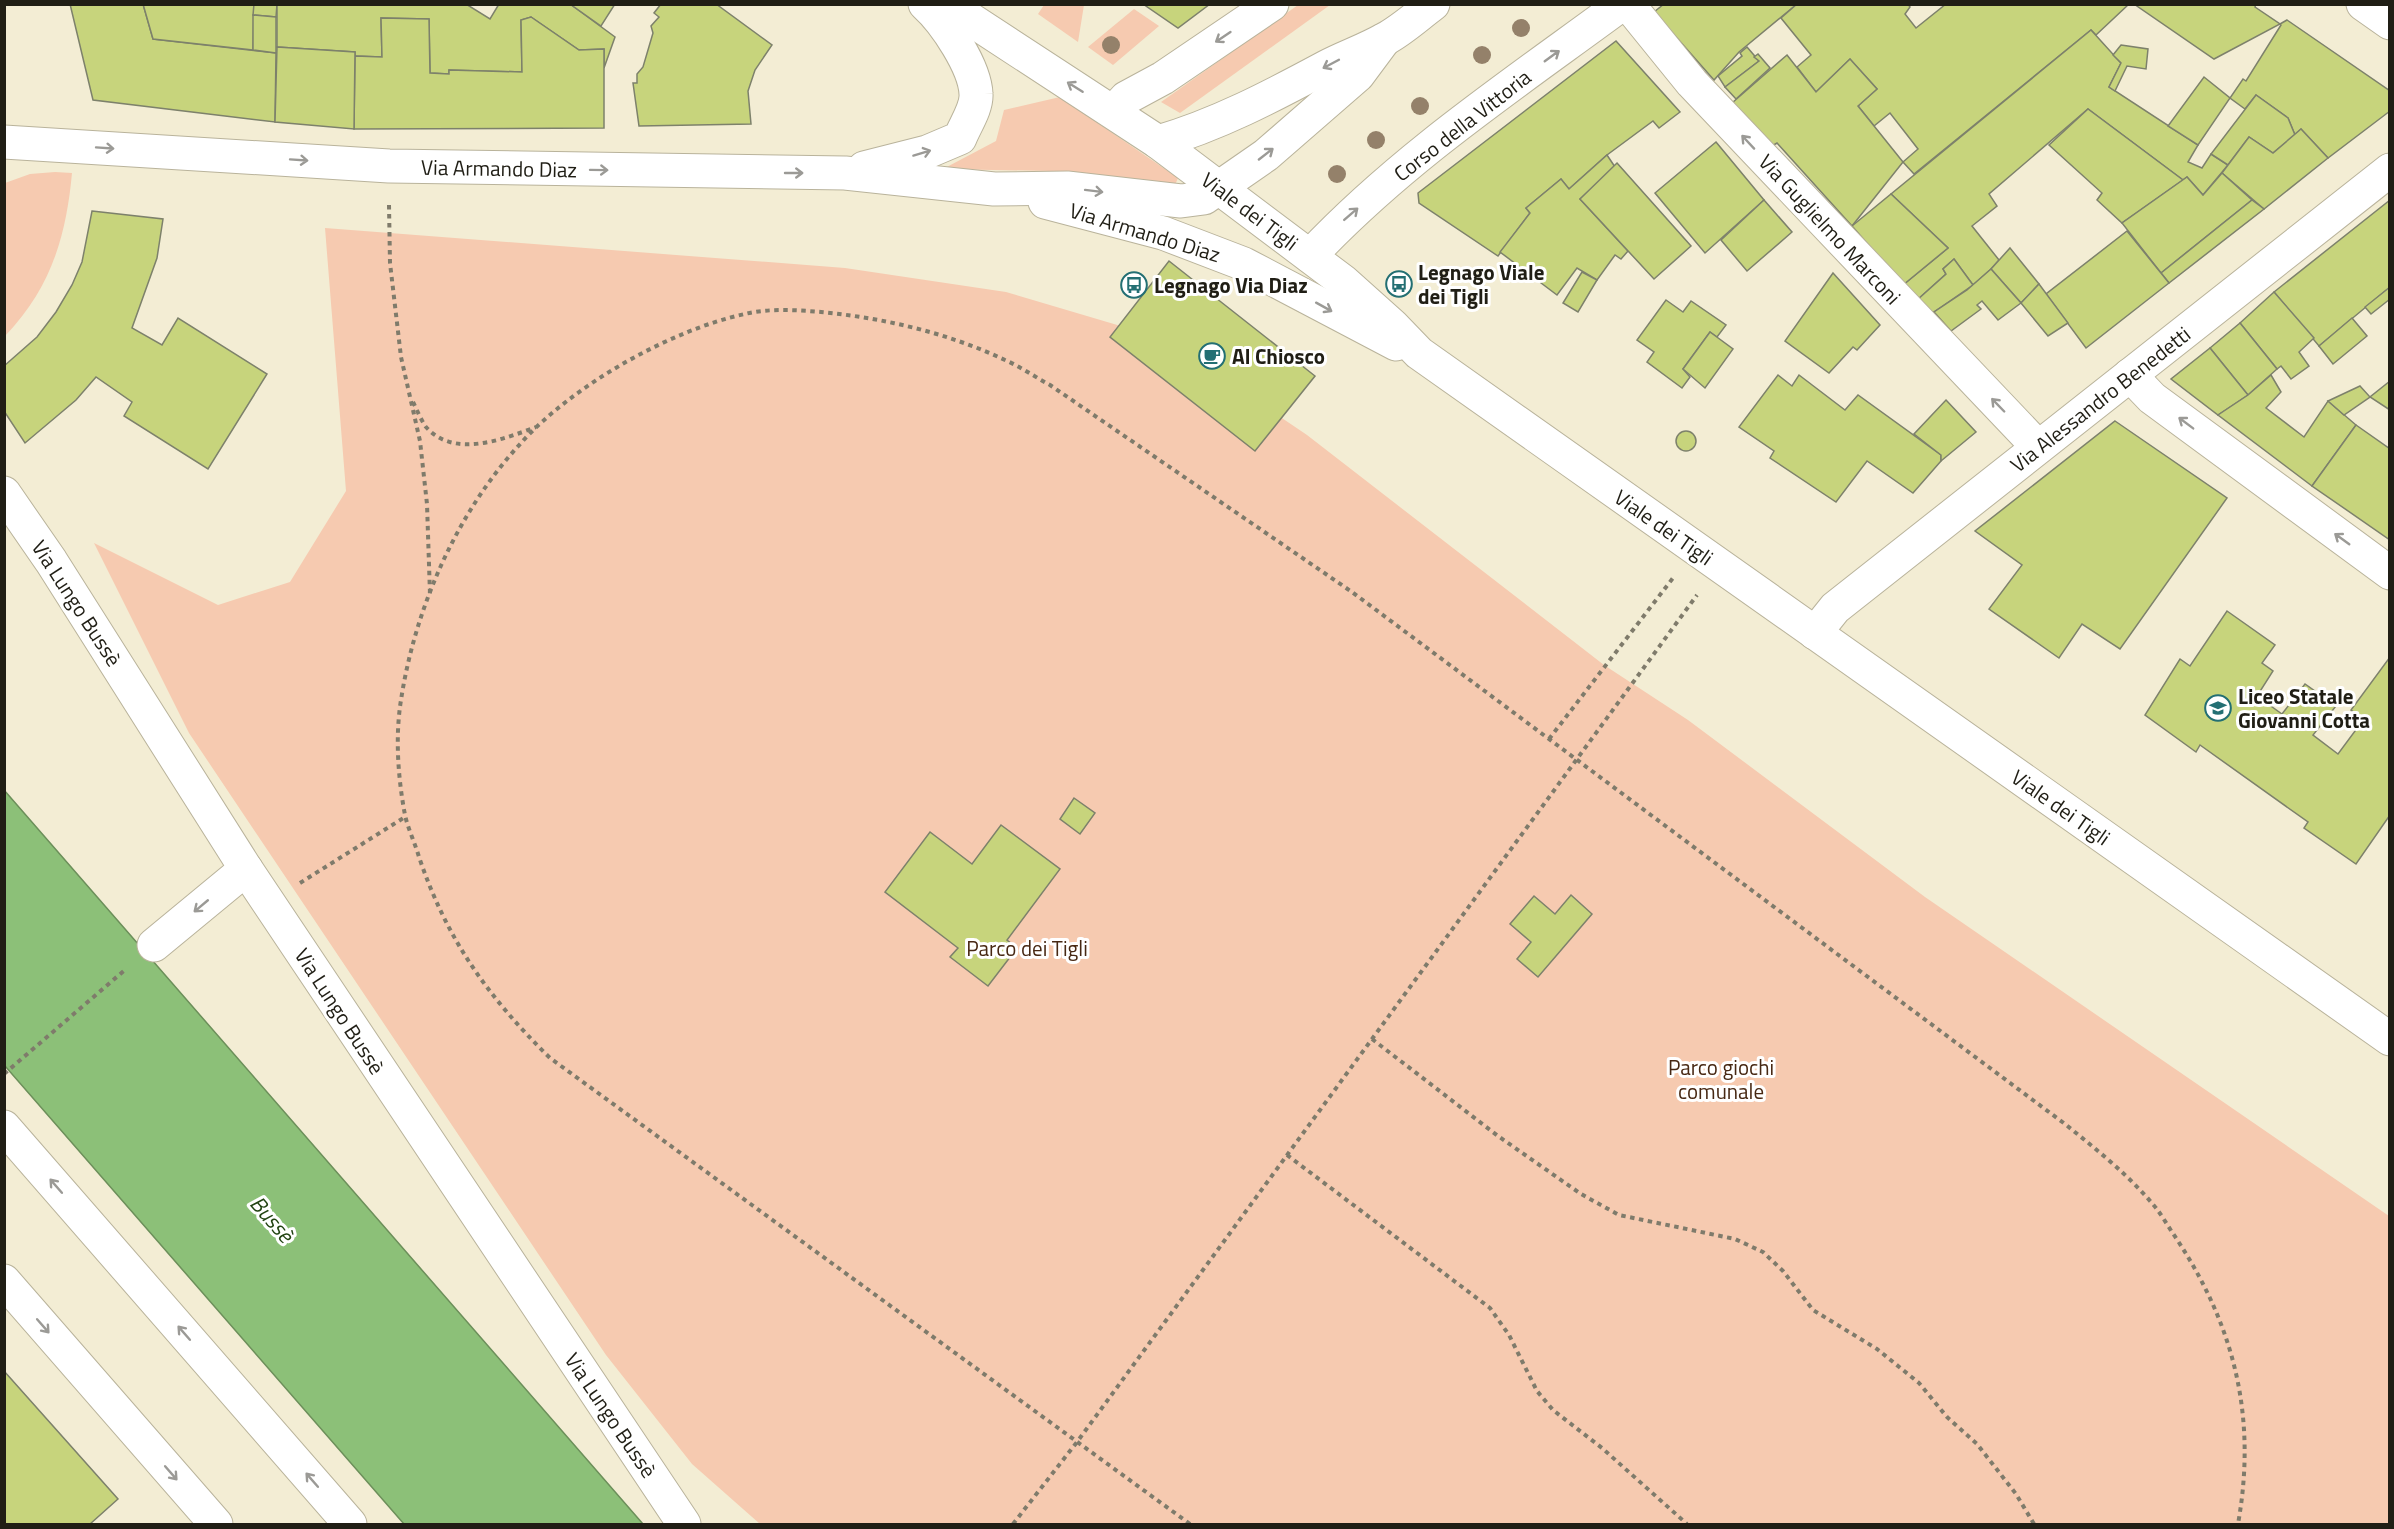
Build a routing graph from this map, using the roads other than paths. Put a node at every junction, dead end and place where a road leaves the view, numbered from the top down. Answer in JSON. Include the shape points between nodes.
{"nodes":[{"id":1,"x":925,"y":4,"type":"edge"},
{"id":2,"x":947,"y":4,"type":"edge"},
{"id":3,"x":1272,"y":4,"type":"edge"},
{"id":4,"x":1433,"y":4,"type":"edge"},
{"id":5,"x":1622,"y":4,"type":"edge"},
{"id":6,"x":1628,"y":4,"type":"edge"},
{"id":7,"x":2363,"y":4,"type":"edge"},
{"id":8,"x":2390,"y":22,"type":"edge"},
{"id":9,"x":1384,"y":40,"type":"junction"},
{"id":10,"x":1114,"y":111,"type":"junction"},
{"id":11,"x":4,"y":142,"type":"edge"},
{"id":12,"x":1158,"y":142,"type":"junction"},
{"id":13,"x":54,"y":145,"type":"junction"},
{"id":14,"x":4,"y":162,"type":"edge"},
{"id":15,"x":2390,"y":170,"type":"edge"},
{"id":16,"x":845,"y":173,"type":"junction"},
{"id":17,"x":1219,"y":188,"type":"junction"},
{"id":18,"x":994,"y":189,"type":"junction"},
{"id":19,"x":1310,"y":256,"type":"junction"},
{"id":20,"x":1419,"y":353,"type":"junction"},
{"id":21,"x":2130,"y":375,"type":"junction"},
{"id":22,"x":2038,"y":447,"type":"junction"},
{"id":23,"x":4,"y":493,"type":"edge"},
{"id":24,"x":2390,"y":573,"type":"edge"},
{"id":25,"x":1815,"y":633,"type":"junction"},
{"id":26,"x":246,"y":869,"type":"junction"},
{"id":27,"x":154,"y":945,"type":"road end"},
{"id":28,"x":2390,"y":1039,"type":"edge"},
{"id":29,"x":4,"y":1126,"type":"edge"},
{"id":30,"x":4,"y":1281,"type":"edge"},
{"id":31,"x":216,"y":1524,"type":"edge"},
{"id":32,"x":351,"y":1524,"type":"edge"},
{"id":33,"x":684,"y":1524,"type":"edge"}],
"edges":[{"from":16,"to":1,"type":"street","one_way":true,"via":[[927,152],[960,138],[975,103],[975,86],[956,44]]},
{"from":10,"to":2,"type":"street","name":"Viale dei Tigli","one_way":true},
{"from":3,"to":10,"type":"street","one_way":true,"via":[[1164,78],[1126,98]]},
{"from":4,"to":9,"type":"street"},
{"from":19,"to":5,"type":"street","name":"Corso della Vittoria","one_way":true,"via":[[1346,218],[1454,128]]},
{"from":22,"to":6,"type":"street","name":"Via Guglielmo Marconi","one_way":true,"via":[[1692,83]]},
{"from":7,"to":8,"type":"street"},
{"from":9,"to":12,"type":"street","one_way":true,"via":[[1219,120]]},
{"from":17,"to":9,"type":"street","one_way":true,"via":[[1266,155],[1358,75]]},
{"from":10,"to":12,"type":"street","name":"Viale dei Tigli"},
{"from":11,"to":13,"type":"street","name":"Via Armando Diaz"},
{"from":12,"to":17,"type":"street","name":"Viale dei Tigli"},
{"from":13,"to":14,"type":"street"},
{"from":13,"to":16,"type":"street","name":"Via Armando Diaz","one_way":true,"via":[[389,166]]},
{"from":15,"to":21,"type":"street","name":"Via Alessandro Benedetti"},
{"from":16,"to":18,"type":"street","name":"Via Armando Diaz"},
{"from":18,"to":17,"type":"street","name":"Via Armando Diaz","one_way":true,"via":[[1067,188],[1181,201],[1204,198]]},
{"from":17,"to":19,"type":"street","name":"Viale dei Tigli"},
{"from":18,"to":20,"type":"street","name":"Via Armando Diaz","one_way":true,"via":[[1163,233],[1244,264],[1378,336]]},
{"from":19,"to":20,"type":"street","name":"Viale dei Tigli"},
{"from":20,"to":25,"type":"street","name":"Viale dei Tigli"},
{"from":21,"to":22,"type":"street","name":"Via Alessandro Benedetti"},
{"from":24,"to":21,"type":"street","one_way":true,"via":[[2152,398]]},
{"from":22,"to":25,"type":"street","name":"Via Alessandro Benedetti","via":[[1835,608]]},
{"from":23,"to":26,"type":"street","name":"Via Lungo Bussè"},
{"from":25,"to":28,"type":"street","name":"Viale dei Tigli"},
{"from":26,"to":27,"type":"street","one_way":true},
{"from":26,"to":33,"type":"street","name":"Via Lungo Bussè"},
{"from":32,"to":29,"type":"street","one_way":true},
{"from":30,"to":31,"type":"street","one_way":true}]}
